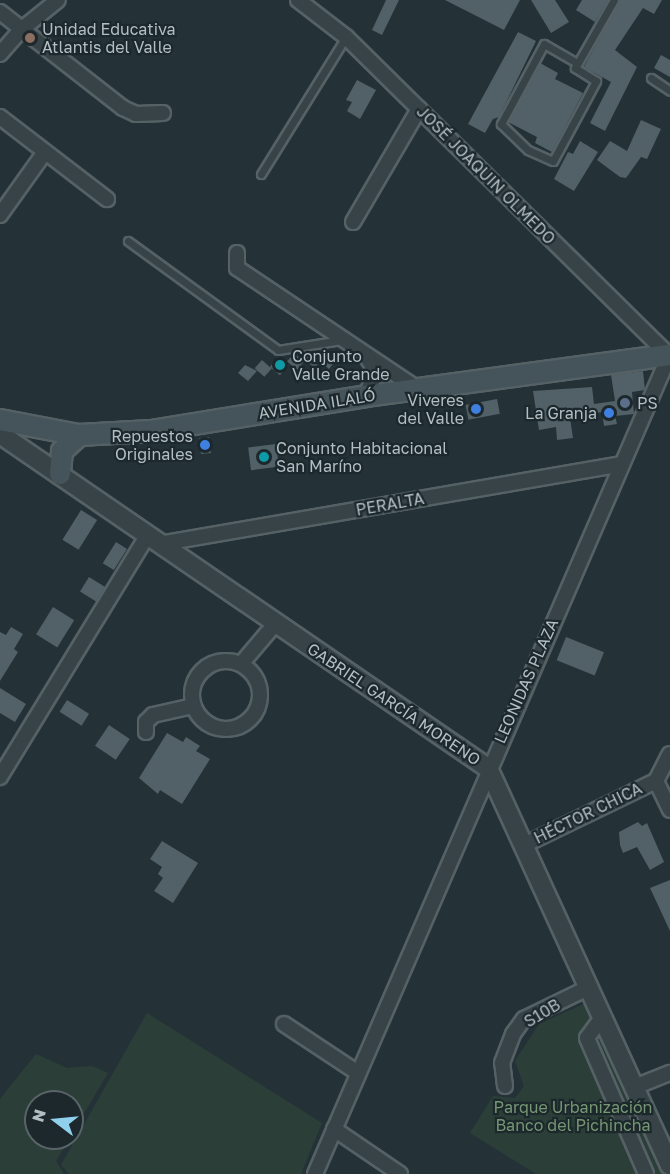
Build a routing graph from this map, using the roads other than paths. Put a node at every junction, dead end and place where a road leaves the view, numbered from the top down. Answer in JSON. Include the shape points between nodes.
{"nodes":[{"id":1,"x":58,"y":0,"type":"edge"},
{"id":2,"x":298,"y":0,"type":"edge"},
{"id":3,"x":614,"y":0,"type":"edge"},
{"id":4,"x":0,"y":12,"type":"edge"},
{"id":5,"x":22,"y":29,"type":"junction"},
{"id":6,"x":346,"y":37,"type":"junction"},
{"id":7,"x":0,"y":54,"type":"edge"},
{"id":8,"x":578,"y":63,"type":"junction"},
{"id":9,"x":651,"y":78,"type":"dead end"},
{"id":10,"x":670,"y":91,"type":"edge"},
{"id":11,"x":419,"y":109,"type":"junction"},
{"id":12,"x":163,"y":113,"type":"dead end"},
{"id":13,"x":0,"y":117,"type":"edge"},
{"id":14,"x":45,"y":152,"type":"junction"},
{"id":15,"x":261,"y":174,"type":"dead end"},
{"id":16,"x":107,"y":199,"type":"dead end"},
{"id":17,"x":0,"y":214,"type":"edge"},
{"id":18,"x":352,"y":222,"type":"dead end"},
{"id":19,"x":128,"y":241,"type":"dead end"},
{"id":20,"x":237,"y":253,"type":"dead end"},
{"id":21,"x":342,"y":339,"type":"junction"},
{"id":22,"x":670,"y":355,"type":"edge"},
{"id":23,"x":366,"y":356,"type":"junction"},
{"id":24,"x":419,"y":390,"type":"junction"},
{"id":25,"x":366,"y":396,"type":"junction"},
{"id":26,"x":0,"y":420,"type":"edge"},
{"id":27,"x":0,"y":434,"type":"edge"},
{"id":28,"x":79,"y":435,"type":"junction"},
{"id":29,"x":621,"y":464,"type":"junction"},
{"id":30,"x":60,"y":474,"type":"junction"},
{"id":31,"x":153,"y":540,"type":"junction"},
{"id":32,"x":275,"y":624,"type":"junction"},
{"id":33,"x":241,"y":664,"type":"junction"},
{"id":34,"x":193,"y":705,"type":"junction"},
{"id":35,"x":146,"y":732,"type":"dead end"},
{"id":36,"x":670,"y":754,"type":"edge"},
{"id":37,"x":488,"y":768,"type":"junction"},
{"id":38,"x":0,"y":777,"type":"edge"},
{"id":39,"x":656,"y":781,"type":"junction"},
{"id":40,"x":670,"y":810,"type":"edge"},
{"id":41,"x":526,"y":844,"type":"junction"},
{"id":42,"x":590,"y":987,"type":"junction"},
{"id":43,"x":603,"y":1016,"type":"junction"},
{"id":44,"x":284,"y":1024,"type":"dead end"},
{"id":45,"x":358,"y":1072,"type":"junction"},
{"id":46,"x":670,"y":1073,"type":"edge"},
{"id":47,"x":505,"y":1086,"type":"dead end"},
{"id":48,"x":637,"y":1086,"type":"junction"},
{"id":49,"x":334,"y":1129,"type":"junction"},
{"id":50,"x":670,"y":1165,"type":"edge"},
{"id":51,"x":315,"y":1174,"type":"edge"},
{"id":52,"x":400,"y":1174,"type":"edge"},
{"id":53,"x":646,"y":1174,"type":"edge"}],
"edges":[{"from":1,"to":5,"type":"street"},
{"from":2,"to":6,"type":"street","name":"JOSÉ JOAQUIN OLMEDO"},
{"from":3,"to":8,"type":"lane"},
{"from":4,"to":5,"type":"street"},
{"from":5,"to":7,"type":"street"},
{"from":5,"to":12,"type":"street","via":[[123,108],[136,114]]},
{"from":6,"to":11,"type":"street","name":"JOSÉ JOAQUIN OLMEDO"},
{"from":6,"to":15,"type":"lane"},
{"from":8,"to":8,"type":"lane","via":[[544,44],[501,124],[528,150],[553,161],[596,81],[575,68]]},
{"from":9,"to":10,"type":"lane"},
{"from":11,"to":18,"type":"street"},
{"from":11,"to":22,"type":"street","name":"JOSÉ JOAQUIN OLMEDO"},
{"from":13,"to":14,"type":"street"},
{"from":14,"to":16,"type":"street"},
{"from":14,"to":17,"type":"street"},
{"from":19,"to":21,"type":"lane","via":[[278,350]]},
{"from":20,"to":21,"type":"street","via":[[237,267]]},
{"from":21,"to":23,"type":"street"},
{"from":22,"to":24,"type":"main road","name":"AVENIDA ILALÓ","via":[[614,368]]},
{"from":22,"to":29,"type":"street","name":"LEONIDAS PLAZA","via":[[638,416]]},
{"from":23,"to":24,"type":"street"},
{"from":23,"to":25,"type":"street","via":[[372,373]]},
{"from":24,"to":25,"type":"main road","name":"AVENIDA ILALÓ"},
{"from":25,"to":28,"type":"main road","name":"AVENIDA ILALÓ","via":[[151,431]]},
{"from":26,"to":28,"type":"main road","name":"AVENIDA ILALÓ"},
{"from":27,"to":30,"type":"street","name":"GABRIEL GARCÍA MORENO"},
{"from":28,"to":30,"type":"main road","via":[[62,451]]},
{"from":29,"to":31,"type":"street","name":"PERALTA"},
{"from":29,"to":37,"type":"street","name":"LEONIDAS PLAZA"},
{"from":30,"to":31,"type":"street","name":"GABRIEL GARCÍA MORENO"},
{"from":31,"to":32,"type":"street","name":"GABRIEL GARCÍA MORENO"},
{"from":31,"to":38,"type":"street"},
{"from":32,"to":33,"type":"street"},
{"from":32,"to":37,"type":"street","name":"GABRIEL GARCÍA MORENO"},
{"from":33,"to":34,"type":"street","via":[[229,660],[206,666],[193,686]]},
{"from":33,"to":34,"type":"street","via":[[258,681],[259,706],[253,717],[232,729],[219,729],[203,721]]},
{"from":34,"to":35,"type":"street","via":[[153,715],[146,722]]},
{"from":36,"to":39,"type":"street","name":"HÉCTOR CHICA"},
{"from":37,"to":41,"type":"street","name":"GABRIEL GARCÍA MORENO"},
{"from":37,"to":45,"type":"street","name":"LEONIDAS PLAZA"},
{"from":39,"to":40,"type":"street"},
{"from":39,"to":41,"type":"street","name":"HÉCTOR CHICA"},
{"from":41,"to":42,"type":"street","name":"GABRIEL GARCÍA MORENO"},
{"from":42,"to":43,"type":"street","name":"GABRIEL GARCÍA MORENO"},
{"from":42,"to":47,"type":"street","name":"S10B","via":[[524,1019],[513,1034],[502,1063]]},
{"from":43,"to":48,"type":"street","name":"GABRIEL GARCÍA MORENO"},
{"from":43,"to":53,"type":"street","via":[[587,1038]]},
{"from":44,"to":45,"type":"street"},
{"from":45,"to":49,"type":"street","name":"LEONIDAS PLAZA"},
{"from":46,"to":48,"type":"street"},
{"from":48,"to":50,"type":"street","name":"GABRIEL GARCÍA MORENO"},
{"from":49,"to":51,"type":"street","name":"LEONIDAS PLAZA"},
{"from":49,"to":52,"type":"street"}]}
